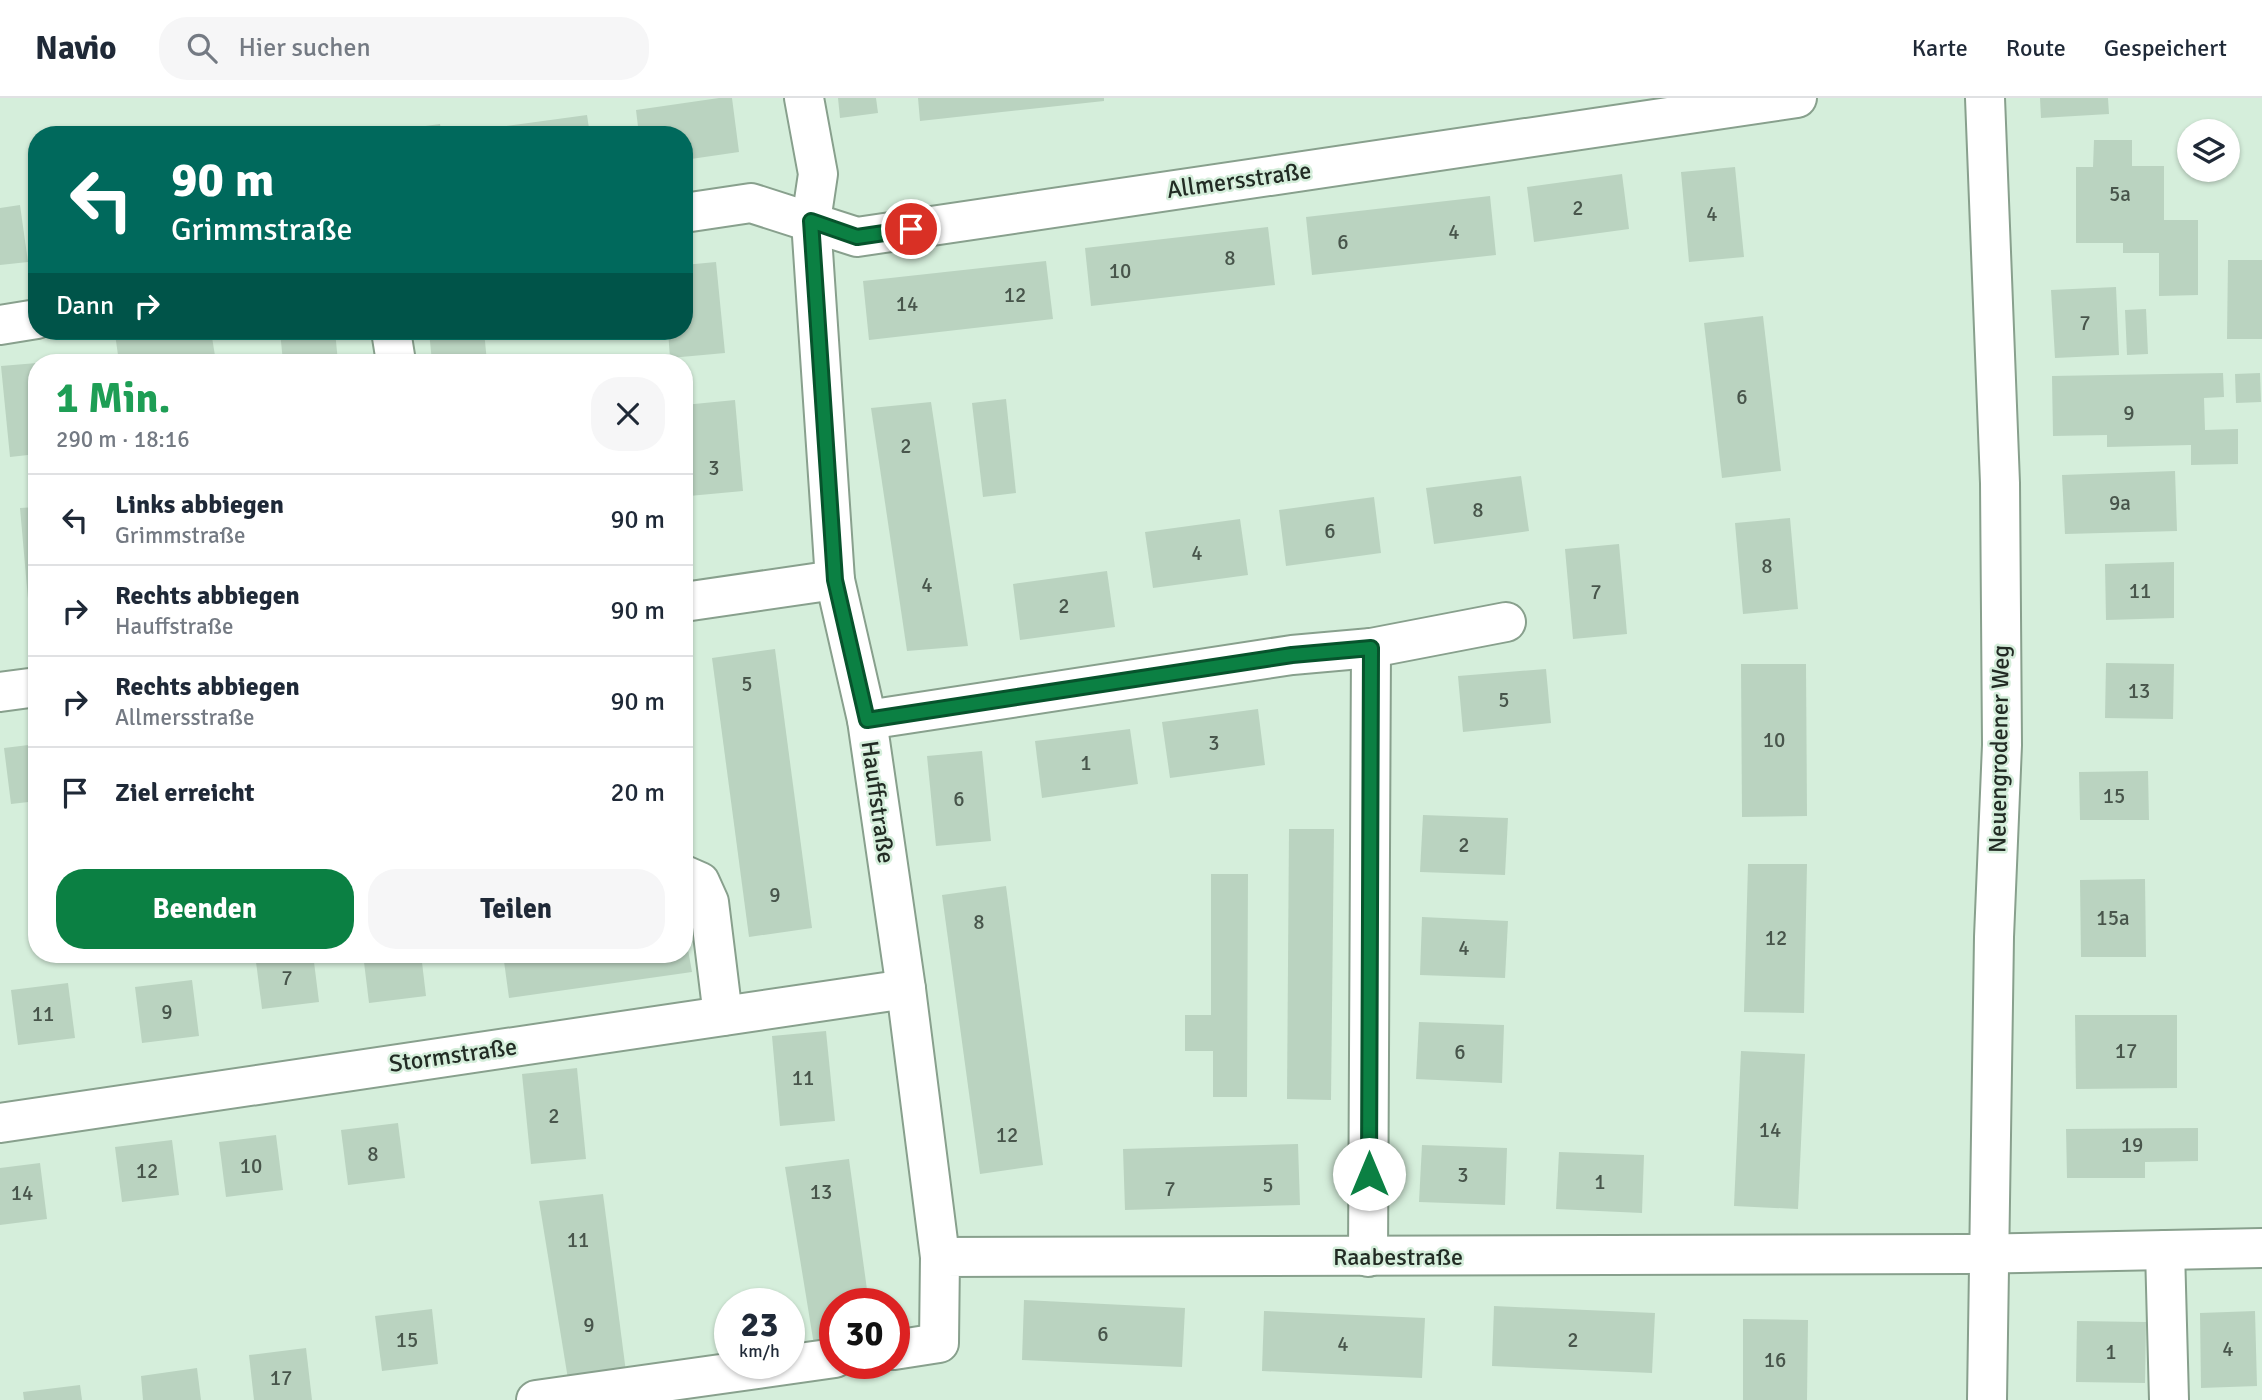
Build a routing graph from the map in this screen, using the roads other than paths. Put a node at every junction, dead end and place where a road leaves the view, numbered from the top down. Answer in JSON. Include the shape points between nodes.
{"nodes":[{"id":1,"x":804,"y":98,"type":"edge"},
{"id":2,"x":1797,"y":98,"type":"edge"},
{"id":3,"x":1985,"y":98,"type":"edge"},
{"id":4,"x":693,"y":212,"type":"edge"},
{"id":5,"x":811,"y":221,"type":"junction"},
{"id":6,"x":28,"y":320,"type":"edge"},
{"id":7,"x":0,"y":325,"type":"edge"},
{"id":8,"x":835,"y":580,"type":"junction"},
{"id":9,"x":693,"y":601,"type":"edge"},
{"id":10,"x":1506,"y":622,"type":"dead end"},
{"id":11,"x":1371,"y":648,"type":"junction"},
{"id":12,"x":28,"y":688,"type":"edge"},
{"id":13,"x":0,"y":692,"type":"edge"},
{"id":14,"x":867,"y":720,"type":"junction"},
{"id":15,"x":693,"y":879,"type":"edge"},
{"id":16,"x":906,"y":989,"type":"junction"},
{"id":17,"x":723,"y":1016,"type":"junction"},
{"id":18,"x":0,"y":1122,"type":"edge"},
{"id":19,"x":2262,"y":1248,"type":"edge"},
{"id":20,"x":2165,"y":1250,"type":"junction"},
{"id":21,"x":1989,"y":1254,"type":"junction"},
{"id":22,"x":940,"y":1257,"type":"junction"},
{"id":23,"x":1368,"y":1257,"type":"junction"},
{"id":24,"x":910,"y":1348,"type":"edge"},
{"id":25,"x":819,"y":1360,"type":"edge"},
{"id":26,"x":536,"y":1400,"type":"edge"},
{"id":27,"x":1987,"y":1400,"type":"edge"},
{"id":28,"x":2169,"y":1400,"type":"edge"}],
"edges":[{"from":1,"to":5,"type":"street","name":"Hauffstraße","via":[[818,174]]},
{"from":2,"to":5,"type":"street","name":"Allmersstraße","via":[[857,237]]},
{"from":3,"to":21,"type":"street","name":"Neuengrodener Weg","via":[[2000,483],[2002,745]]},
{"from":4,"to":5,"type":"street","name":"Allmersstraße","via":[[751,203]]},
{"from":5,"to":8,"type":"street","name":"Hauffstraße"},
{"from":6,"to":7,"type":"street"},
{"from":8,"to":9,"type":"street"},
{"from":8,"to":14,"type":"street","name":"Hauffstraße"},
{"from":10,"to":11,"type":"street"},
{"from":11,"to":14,"type":"street","via":[[1292,655]]},
{"from":11,"to":23,"type":"street"},
{"from":12,"to":13,"type":"street"},
{"from":14,"to":16,"type":"street","name":"Hauffstraße"},
{"from":15,"to":17,"type":"street","via":[[700,882],[709,902]]},
{"from":16,"to":17,"type":"street","name":"Stormstraße"},
{"from":16,"to":22,"type":"street","name":"Hauffstraße"},
{"from":17,"to":18,"type":"street","name":"Stormstraße"},
{"from":19,"to":20,"type":"street","name":"Raabestraße"},
{"from":20,"to":21,"type":"street","name":"Raabestraße"},
{"from":20,"to":28,"type":"street"},
{"from":21,"to":23,"type":"street","name":"Raabestraße"},
{"from":21,"to":27,"type":"street","name":"Neuengrodener Weg"},
{"from":22,"to":23,"type":"street","name":"Raabestraße"},
{"from":22,"to":24,"type":"street","via":[[939,1343]]},
{"from":25,"to":26,"type":"street"}]}
